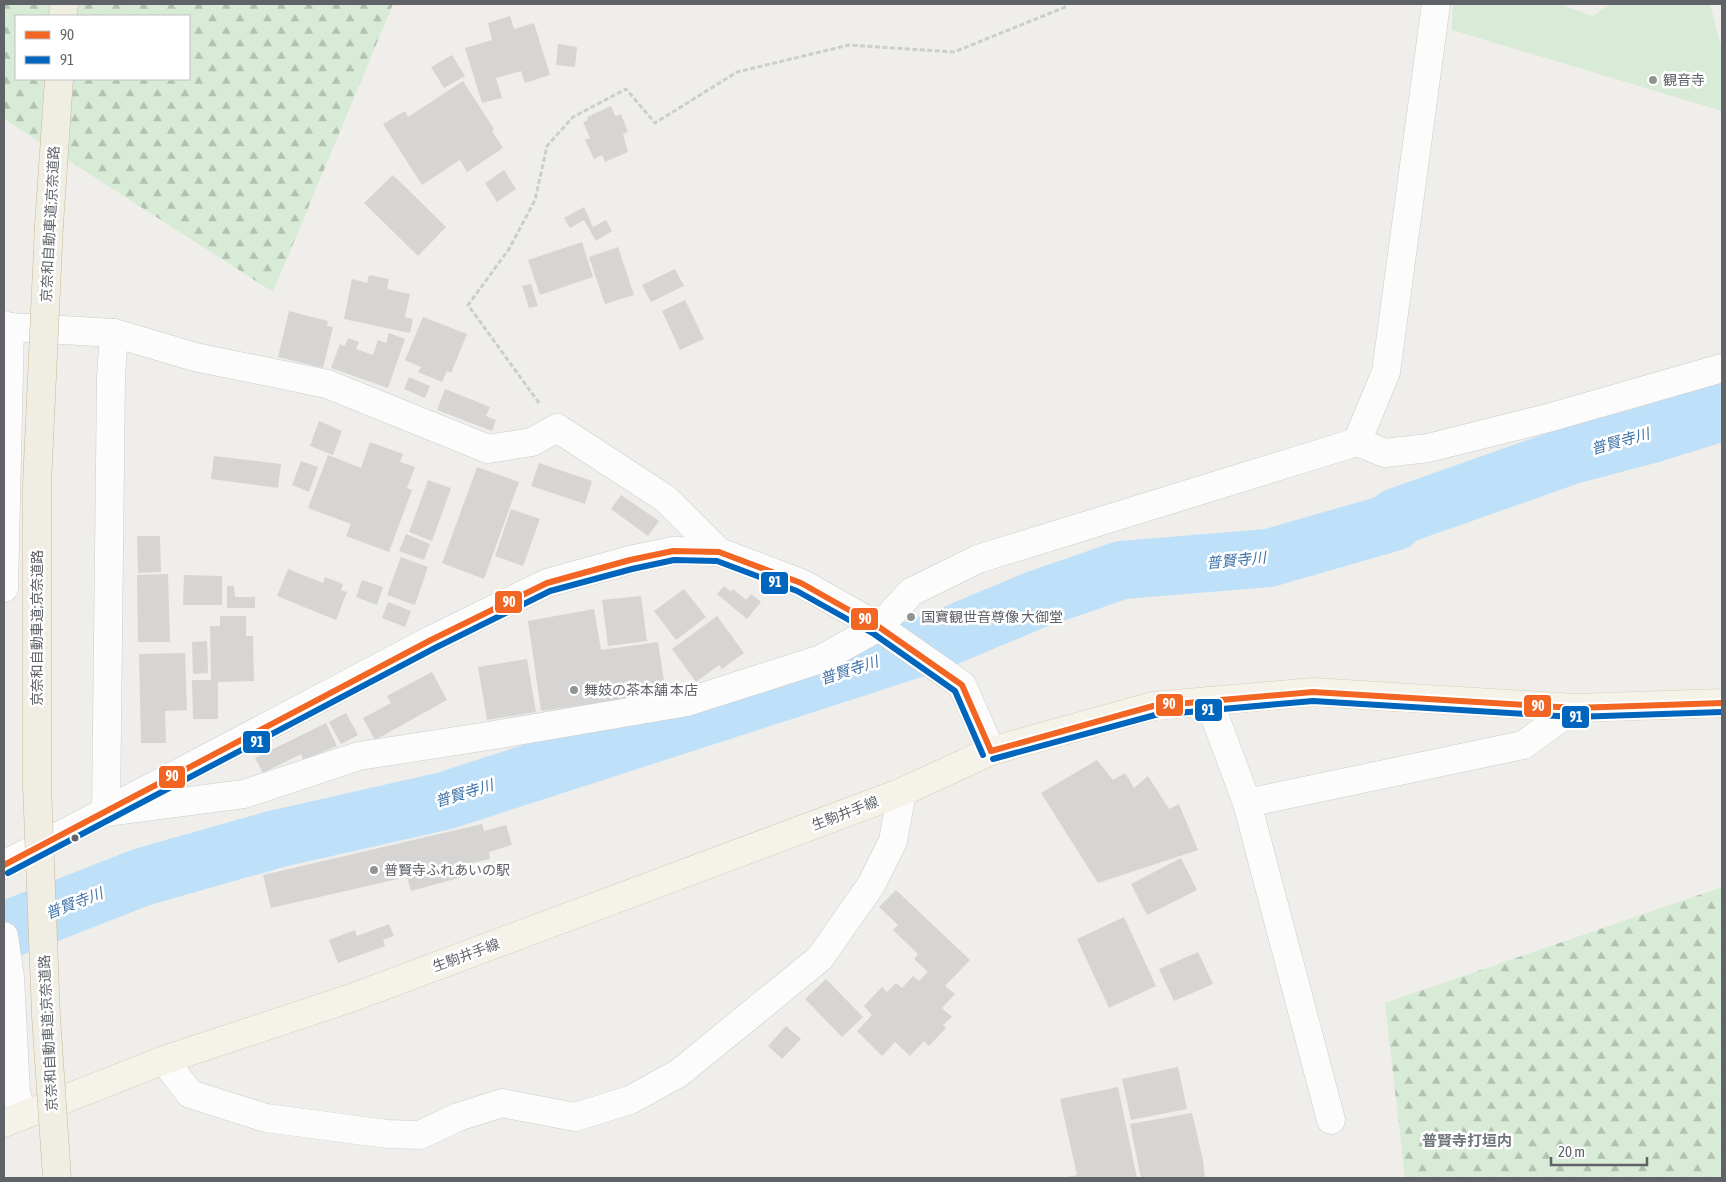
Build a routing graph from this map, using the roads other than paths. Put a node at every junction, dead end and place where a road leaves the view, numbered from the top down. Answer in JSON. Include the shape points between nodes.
{"nodes":[{"id":1,"x":1436,"y":4,"type":"edge"},
{"id":2,"x":59,"y":80,"type":"edge"},
{"id":3,"x":7,"y":326,"type":"edge"},
{"id":4,"x":114,"y":333,"type":"junction"},
{"id":5,"x":1722,"y":368,"type":"edge"},
{"id":6,"x":1357,"y":442,"type":"junction"},
{"id":7,"x":719,"y":552,"type":"junction"},
{"id":8,"x":4,"y":588,"type":"edge"},
{"id":9,"x":879,"y":628,"type":"junction"},
{"id":10,"x":1209,"y":701,"type":"junction"},
{"id":11,"x":1722,"y":702,"type":"edge"},
{"id":12,"x":1575,"y":708,"type":"junction"},
{"id":13,"x":992,"y":751,"type":"junction"},
{"id":14,"x":902,"y":792,"type":"junction"},
{"id":15,"x":1247,"y":803,"type":"junction"},
{"id":16,"x":106,"y":812,"type":"junction"},
{"id":17,"x":4,"y":865,"type":"edge"},
{"id":18,"x":4,"y":936,"type":"edge"},
{"id":19,"x":164,"y":1060,"type":"junction"},
{"id":20,"x":13,"y":1119,"type":"edge"},
{"id":21,"x":1331,"y":1120,"type":"dead end"},
{"id":22,"x":57,"y":1178,"type":"edge"}],
"edges":[{"from":1,"to":6,"type":"street","via":[[1386,372]]},
{"from":2,"to":22,"type":"highway","name":"京奈和自動車道;京奈道路","bridge":true,"via":[[37,484],[37,786],[46,1016]]},
{"from":3,"to":4,"type":"street"},
{"from":3,"to":8,"type":"street"},
{"from":4,"to":7,"type":"street","via":[[195,357],[327,384],[488,449],[532,442],[557,428],[666,499]]},
{"from":4,"to":16,"type":"street"},
{"from":5,"to":6,"type":"street","via":[[1548,418],[1428,448],[1385,453]]},
{"from":6,"to":9,"type":"street","via":[[978,559],[911,592]]},
{"from":7,"to":9,"type":"street","via":[[801,584]]},
{"from":7,"to":16,"type":"street","via":[[673,551],[547,583],[431,640]]},
{"from":9,"to":13,"type":"street","via":[[962,685]]},
{"from":9,"to":16,"type":"street","via":[[821,659],[687,702],[359,756],[244,794]]},
{"from":10,"to":12,"type":"main road","name":"生駒井手線","via":[[1314,692]]},
{"from":10,"to":13,"type":"main road","name":"生駒井手線","via":[[1153,706]]},
{"from":10,"to":15,"type":"street"},
{"from":11,"to":12,"type":"main road","name":"生駒井手線"},
{"from":12,"to":15,"type":"street","via":[[1523,745]]},
{"from":13,"to":14,"type":"main road","name":"生駒井手線"},
{"from":14,"to":19,"type":"main road","name":"生駒井手線","via":[[350,998]]},
{"from":14,"to":19,"type":"street","via":[[894,840],[871,885],[820,958],[679,1073],[630,1100],[575,1117],[502,1103],[458,1117],[420,1135],[388,1134],[266,1118],[190,1094]]},
{"from":15,"to":21,"type":"street"},
{"from":16,"to":17,"type":"street"},
{"from":18,"to":20,"type":"street","via":[[10,977],[16,1093]]},
{"from":19,"to":20,"type":"main road","name":"生駒井手線"}]}
